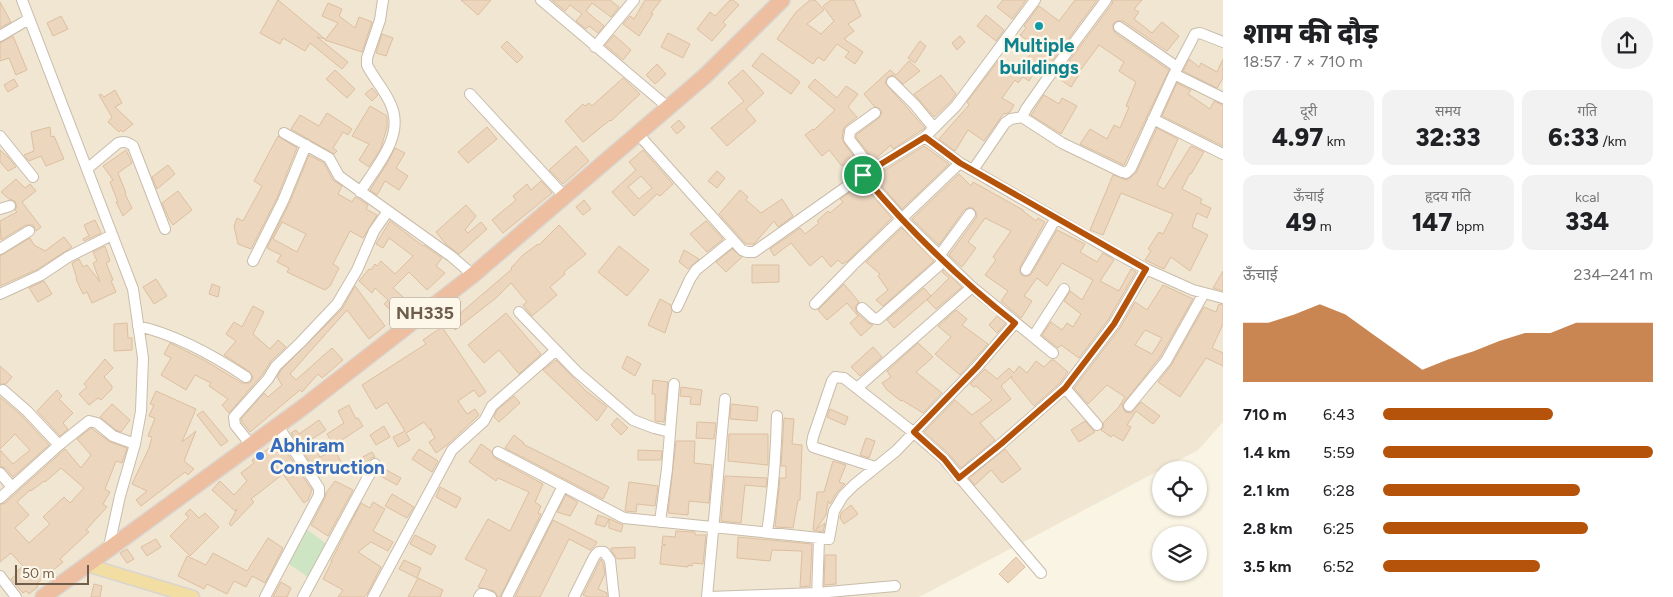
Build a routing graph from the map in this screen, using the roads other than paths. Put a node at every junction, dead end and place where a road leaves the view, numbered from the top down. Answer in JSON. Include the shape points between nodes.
{"nodes":[{"id":1,"x":22,"y":0,"type":"edge"},
{"id":2,"x":382,"y":0,"type":"edge"},
{"id":3,"x":541,"y":0,"type":"edge"},
{"id":4,"x":634,"y":0,"type":"edge"},
{"id":5,"x":782,"y":0,"type":"edge"},
{"id":6,"x":1035,"y":0,"type":"edge"},
{"id":7,"x":1106,"y":0,"type":"edge"},
{"id":8,"x":29,"y":19,"type":"junction"},
{"id":9,"x":1119,"y":27,"type":"dead end"},
{"id":10,"x":0,"y":36,"type":"edge"},
{"id":11,"x":1223,"y":42,"type":"edge"},
{"id":12,"x":594,"y":47,"type":"junction"},
{"id":13,"x":1176,"y":70,"type":"junction"},
{"id":14,"x":892,"y":82,"type":"dead end"},
{"id":15,"x":470,"y":94,"type":"dead end"},
{"id":16,"x":1223,"y":98,"type":"edge"},
{"id":17,"x":669,"y":108,"type":"junction"},
{"id":18,"x":875,"y":113,"type":"dead end"},
{"id":19,"x":1022,"y":117,"type":"junction"},
{"id":20,"x":1153,"y":119,"type":"junction"},
{"id":21,"x":934,"y":128,"type":"junction"},
{"id":22,"x":284,"y":133,"type":"dead end"},
{"id":23,"x":638,"y":134,"type":"junction"},
{"id":24,"x":0,"y":136,"type":"edge"},
{"id":25,"x":925,"y":137,"type":"junction"},
{"id":26,"x":306,"y":145,"type":"junction"},
{"id":27,"x":1223,"y":154,"type":"edge"},
{"id":28,"x":960,"y":163,"type":"junction"},
{"id":29,"x":87,"y":169,"type":"junction"},
{"id":30,"x":973,"y":170,"type":"junction"},
{"id":31,"x":868,"y":172,"type":"junction"},
{"id":32,"x":33,"y":177,"type":"dead end"},
{"id":33,"x":360,"y":192,"type":"junction"},
{"id":34,"x":565,"y":197,"type":"junction"},
{"id":35,"x":10,"y":206,"type":"dead end"},
{"id":36,"x":0,"y":209,"type":"edge"},
{"id":37,"x":388,"y":211,"type":"junction"},
{"id":38,"x":970,"y":214,"type":"dead end"},
{"id":39,"x":1056,"y":218,"type":"junction"},
{"id":40,"x":902,"y":219,"type":"junction"},
{"id":41,"x":166,"y":229,"type":"dead end"},
{"id":42,"x":29,"y":231,"type":"dead end"},
{"id":43,"x":112,"y":235,"type":"junction"},
{"id":44,"x":733,"y":240,"type":"junction"},
{"id":45,"x":0,"y":249,"type":"edge"},
{"id":46,"x":941,"y":258,"type":"junction"},
{"id":47,"x":253,"y":261,"type":"dead end"},
{"id":48,"x":1146,"y":269,"type":"junction"},
{"id":49,"x":1026,"y":270,"type":"dead end"},
{"id":50,"x":473,"y":275,"type":"junction"},
{"id":51,"x":972,"y":287,"type":"junction"},
{"id":52,"x":1064,"y":289,"type":"dead end"},
{"id":53,"x":1204,"y":293,"type":"junction"},
{"id":54,"x":0,"y":294,"type":"edge"},
{"id":55,"x":1223,"y":298,"type":"edge"},
{"id":56,"x":815,"y":304,"type":"dead end"},
{"id":57,"x":678,"y":307,"type":"dead end"},
{"id":58,"x":862,"y":308,"type":"dead end"},
{"id":59,"x":519,"y":312,"type":"dead end"},
{"id":60,"x":1015,"y":323,"type":"junction"},
{"id":61,"x":138,"y":326,"type":"junction"},
{"id":62,"x":1033,"y":337,"type":"junction"},
{"id":63,"x":555,"y":351,"type":"junction"},
{"id":64,"x":1053,"y":353,"type":"dead end"},
{"id":65,"x":246,"y":377,"type":"dead end"},
{"id":66,"x":674,"y":384,"type":"dead end"},
{"id":67,"x":857,"y":388,"type":"junction"},
{"id":68,"x":1065,"y":388,"type":"junction"},
{"id":69,"x":3,"y":390,"type":"dead end"},
{"id":70,"x":725,"y":399,"type":"dead end"},
{"id":71,"x":1129,"y":406,"type":"dead end"},
{"id":72,"x":777,"y":416,"type":"dead end"},
{"id":73,"x":1097,"y":425,"type":"dead end"},
{"id":74,"x":278,"y":426,"type":"junction"},
{"id":75,"x":670,"y":432,"type":"junction"},
{"id":76,"x":914,"y":432,"type":"junction"},
{"id":77,"x":135,"y":444,"type":"junction"},
{"id":78,"x":59,"y":445,"type":"junction"},
{"id":79,"x":251,"y":445,"type":"junction"},
{"id":80,"x":498,"y":452,"type":"dead end"},
{"id":81,"x":375,"y":464,"type":"dead end"},
{"id":82,"x":875,"y":467,"type":"junction"},
{"id":83,"x":0,"y":473,"type":"edge"},
{"id":84,"x":959,"y":478,"type":"junction"},
{"id":85,"x":563,"y":486,"type":"junction"},
{"id":86,"x":12,"y":487,"type":"junction"},
{"id":87,"x":0,"y":498,"type":"edge"},
{"id":88,"x":660,"y":522,"type":"junction"},
{"id":89,"x":715,"y":528,"type":"junction"},
{"id":90,"x":767,"y":532,"type":"junction"},
{"id":91,"x":819,"y":539,"type":"junction"},
{"id":92,"x":108,"y":551,"type":"junction"},
{"id":93,"x":87,"y":565,"type":"junction"},
{"id":94,"x":1041,"y":573,"type":"dead end"},
{"id":95,"x":0,"y":576,"type":"edge"},
{"id":96,"x":895,"y":586,"type":"dead end"},
{"id":97,"x":845,"y":594,"type":"edge"},
{"id":98,"x":817,"y":595,"type":"edge"},
{"id":99,"x":740,"y":596,"type":"edge"},
{"id":100,"x":16,"y":597,"type":"edge"},
{"id":101,"x":43,"y":597,"type":"edge"},
{"id":102,"x":193,"y":597,"type":"edge"},
{"id":103,"x":266,"y":597,"type":"edge"},
{"id":104,"x":303,"y":597,"type":"edge"},
{"id":105,"x":372,"y":597,"type":"edge"},
{"id":106,"x":479,"y":597,"type":"edge"},
{"id":107,"x":491,"y":597,"type":"edge"},
{"id":108,"x":507,"y":597,"type":"edge"},
{"id":109,"x":574,"y":597,"type":"edge"},
{"id":110,"x":614,"y":597,"type":"edge"},
{"id":111,"x":708,"y":597,"type":"edge"}],
"edges":[{"from":1,"to":8,"type":"street"},
{"from":2,"to":33,"type":"street","via":[[380,20],[367,65],[392,107],[394,133]]},
{"from":3,"to":12,"type":"street"},
{"from":4,"to":12,"type":"street"},
{"from":5,"to":17,"type":"highway","number":"NH335"},
{"from":6,"to":21,"type":"street","via":[[956,106]]},
{"from":7,"to":19,"type":"street"},
{"from":8,"to":10,"type":"street"},
{"from":8,"to":29,"type":"street"},
{"from":9,"to":13,"type":"street"},
{"from":11,"to":13,"type":"street","via":[[1195,34]]},
{"from":12,"to":17,"type":"street"},
{"from":13,"to":16,"type":"street"},
{"from":13,"to":20,"type":"street"},
{"from":14,"to":21,"type":"street"},
{"from":15,"to":34,"type":"street"},
{"from":17,"to":23,"type":"highway","number":"NH335"},
{"from":18,"to":31,"type":"street","via":[[849,135]]},
{"from":19,"to":20,"type":"street","via":[[1062,143],[1126,173]]},
{"from":19,"to":30,"type":"street","via":[[1005,123]]},
{"from":20,"to":27,"type":"street"},
{"from":21,"to":25,"type":"street"},
{"from":22,"to":26,"type":"street"},
{"from":23,"to":34,"type":"highway","number":"NH335"},
{"from":23,"to":44,"type":"street"},
{"from":24,"to":32,"type":"street"},
{"from":25,"to":28,"type":"street"},
{"from":25,"to":31,"type":"street"},
{"from":26,"to":33,"type":"street","via":[[330,158],[339,176]]},
{"from":26,"to":47,"type":"street"},
{"from":28,"to":30,"type":"street"},
{"from":28,"to":40,"type":"street"},
{"from":29,"to":41,"type":"street","via":[[118,143],[128,142],[133,146]]},
{"from":29,"to":43,"type":"street"},
{"from":30,"to":39,"type":"street"},
{"from":31,"to":40,"type":"street"},
{"from":31,"to":44,"type":"street","via":[[754,252],[742,250]]},
{"from":33,"to":37,"type":"street"},
{"from":34,"to":50,"type":"highway","number":"NH335"},
{"from":35,"to":36,"type":"street"},
{"from":37,"to":50,"type":"street"},
{"from":37,"to":79,"type":"street","via":[[374,231],[337,304],[276,366],[234,417],[235,425]]},
{"from":38,"to":46,"type":"street"},
{"from":39,"to":48,"type":"street"},
{"from":39,"to":49,"type":"street"},
{"from":40,"to":46,"type":"street"},
{"from":40,"to":56,"type":"street"},
{"from":42,"to":45,"type":"street"},
{"from":43,"to":54,"type":"street"},
{"from":43,"to":61,"type":"street","via":[[133,289]]},
{"from":44,"to":57,"type":"street","via":[[696,270]]},
{"from":46,"to":51,"type":"street"},
{"from":46,"to":58,"type":"street","via":[[878,319]]},
{"from":48,"to":53,"type":"street"},
{"from":48,"to":68,"type":"street","via":[[1114,324]]},
{"from":50,"to":74,"type":"highway","number":"NH335"},
{"from":51,"to":60,"type":"street"},
{"from":51,"to":67,"type":"street"},
{"from":52,"to":62,"type":"street"},
{"from":53,"to":55,"type":"street"},
{"from":53,"to":71,"type":"street","via":[[1166,360]]},
{"from":59,"to":63,"type":"street"},
{"from":60,"to":62,"type":"street"},
{"from":60,"to":76,"type":"street"},
{"from":61,"to":65,"type":"street","via":[[196,347]]},
{"from":61,"to":77,"type":"street","via":[[143,358],[141,411]]},
{"from":62,"to":64,"type":"street"},
{"from":63,"to":75,"type":"street","via":[[633,420]]},
{"from":63,"to":105,"type":"street","via":[[492,406],[484,421],[452,450]]},
{"from":66,"to":75,"type":"street"},
{"from":67,"to":76,"type":"street"},
{"from":67,"to":82,"type":"street","via":[[844,378],[835,377],[812,443],[817,449]]},
{"from":68,"to":73,"type":"street"},
{"from":68,"to":84,"type":"street"},
{"from":69,"to":78,"type":"street"},
{"from":70,"to":89,"type":"street"},
{"from":72,"to":90,"type":"street","via":[[775,470]]},
{"from":74,"to":79,"type":"highway","number":"NH335"},
{"from":74,"to":103,"type":"street","via":[[319,488],[319,495]]},
{"from":75,"to":88,"type":"street"},
{"from":76,"to":82,"type":"street"},
{"from":76,"to":84,"type":"street","via":[[944,459]]},
{"from":77,"to":78,"type":"street","via":[[89,421]]},
{"from":77,"to":92,"type":"street"},
{"from":78,"to":86,"type":"street"},
{"from":79,"to":92,"type":"highway","number":"NH335"},
{"from":80,"to":85,"type":"street"},
{"from":81,"to":104,"type":"street"},
{"from":82,"to":91,"type":"street","via":[[837,503],[829,539]]},
{"from":83,"to":86,"type":"street"},
{"from":84,"to":94,"type":"street"},
{"from":85,"to":88,"type":"street","via":[[624,518]]},
{"from":85,"to":108,"type":"street"},
{"from":86,"to":87,"type":"street"},
{"from":88,"to":89,"type":"street"},
{"from":89,"to":90,"type":"street"},
{"from":89,"to":111,"type":"street"},
{"from":90,"to":91,"type":"street"},
{"from":91,"to":98,"type":"street"},
{"from":92,"to":93,"type":"highway","number":"NH335"},
{"from":93,"to":101,"type":"highway","number":"NH335"},
{"from":93,"to":102,"type":"main road"},
{"from":95,"to":100,"type":"street"},
{"from":96,"to":97,"type":"street"},
{"from":97,"to":98,"type":"street"},
{"from":98,"to":99,"type":"street"},
{"from":99,"to":111,"type":"street"},
{"from":106,"to":107,"type":"street","via":[[484,594]]},
{"from":109,"to":110,"type":"street","via":[[594,557],[604,552],[610,560]]}]}
